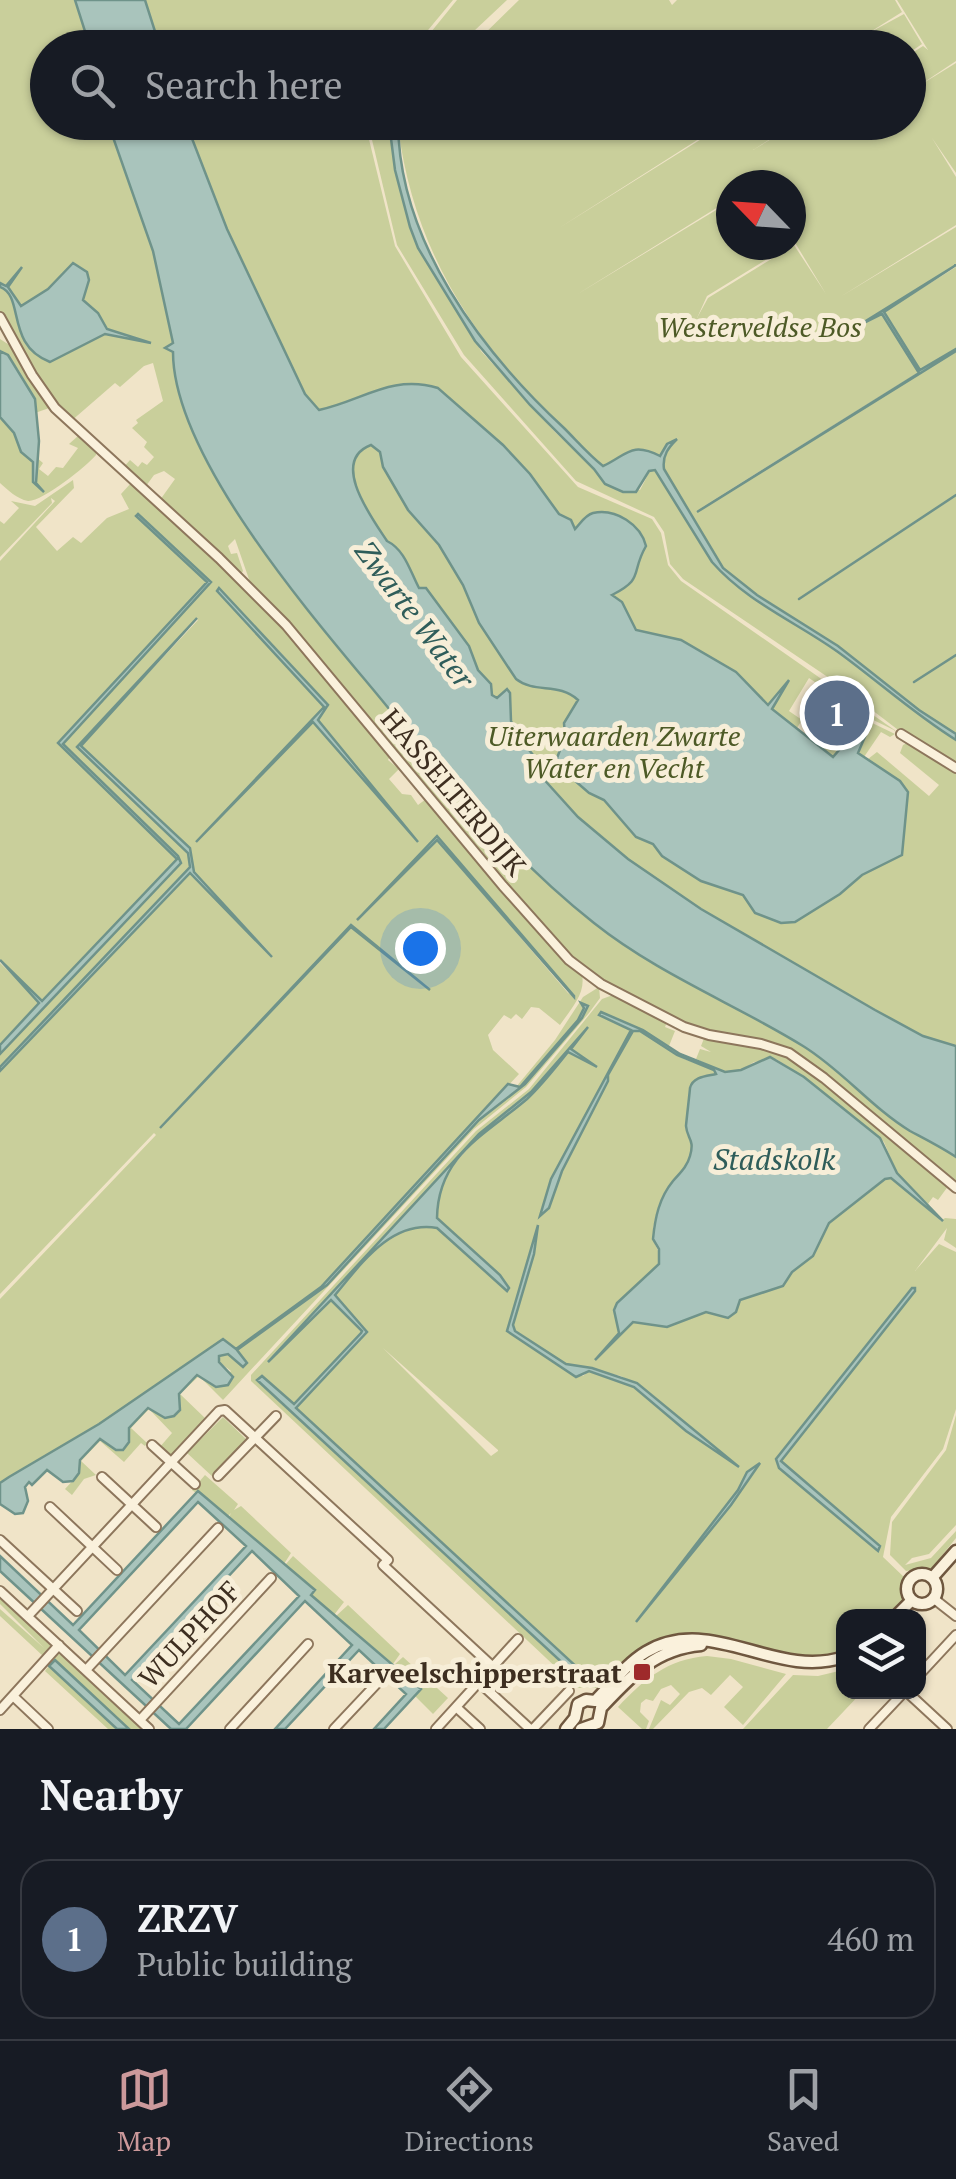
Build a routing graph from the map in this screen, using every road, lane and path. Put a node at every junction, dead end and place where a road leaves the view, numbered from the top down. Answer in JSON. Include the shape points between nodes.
{"nodes":[{"id":1,"x":0,"y":317,"type":"edge"},
{"id":2,"x":4,"y":337,"type":"edge"},
{"id":3,"x":900,"y":734,"type":"dead end"},
{"id":4,"x":956,"y":768,"type":"edge"},
{"id":5,"x":956,"y":1188,"type":"edge"},
{"id":6,"x":276,"y":1416,"type":"dead end"},
{"id":7,"x":255,"y":1436,"type":"junction"},
{"id":8,"x":152,"y":1445,"type":"dead end"},
{"id":9,"x":172,"y":1463,"type":"junction"},
{"id":10,"x":218,"y":1476,"type":"dead end"},
{"id":11,"x":102,"y":1477,"type":"dead end"},
{"id":12,"x":195,"y":1484,"type":"dead end"},
{"id":13,"x":132,"y":1505,"type":"junction"},
{"id":14,"x":50,"y":1507,"type":"dead end"},
{"id":15,"x":156,"y":1528,"type":"dead end"},
{"id":16,"x":218,"y":1528,"type":"dead end"},
{"id":17,"x":0,"y":1540,"type":"edge"},
{"id":18,"x":92,"y":1547,"type":"junction"},
{"id":19,"x":956,"y":1551,"type":"edge"},
{"id":20,"x":117,"y":1570,"type":"dead end"},
{"id":21,"x":271,"y":1578,"type":"dead end"},
{"id":22,"x":932,"y":1578,"type":"junction"},
{"id":23,"x":0,"y":1590,"type":"edge"},
{"id":24,"x":54,"y":1590,"type":"junction"},
{"id":25,"x":933,"y":1598,"type":"junction"},
{"id":26,"x":912,"y":1600,"type":"junction"},
{"id":27,"x":903,"y":1609,"type":"edge"},
{"id":28,"x":77,"y":1611,"type":"dead end"},
{"id":29,"x":28,"y":1616,"type":"junction"},
{"id":30,"x":956,"y":1616,"type":"edge"},
{"id":31,"x":956,"y":1635,"type":"edge"},
{"id":32,"x":518,"y":1639,"type":"dead end"},
{"id":33,"x":308,"y":1644,"type":"dead end"},
{"id":34,"x":59,"y":1645,"type":"junction"},
{"id":35,"x":836,"y":1658,"type":"edge"},
{"id":36,"x":89,"y":1667,"type":"junction"},
{"id":37,"x":493,"y":1667,"type":"junction"},
{"id":38,"x":926,"y":1667,"type":"edge"},
{"id":39,"x":382,"y":1678,"type":"dead end"},
{"id":40,"x":479,"y":1682,"type":"junction"},
{"id":41,"x":569,"y":1690,"type":"dead end"},
{"id":42,"x":13,"y":1696,"type":"junction"},
{"id":43,"x":898,"y":1699,"type":"edge"},
{"id":44,"x":913,"y":1699,"type":"edge"},
{"id":45,"x":598,"y":1705,"type":"junction"},
{"id":46,"x":456,"y":1706,"type":"junction"},
{"id":47,"x":0,"y":1710,"type":"edge"},
{"id":48,"x":142,"y":1717,"type":"junction"},
{"id":49,"x":580,"y":1724,"type":"edge"},
{"id":50,"x":601,"y":1726,"type":"edge"},
{"id":51,"x":48,"y":1729,"type":"edge"},
{"id":52,"x":150,"y":1729,"type":"edge"},
{"id":53,"x":230,"y":1729,"type":"edge"},
{"id":54,"x":334,"y":1729,"type":"edge"},
{"id":55,"x":436,"y":1729,"type":"edge"},
{"id":56,"x":480,"y":1729,"type":"edge"},
{"id":57,"x":532,"y":1729,"type":"edge"},
{"id":58,"x":566,"y":1729,"type":"edge"},
{"id":59,"x":869,"y":1729,"type":"edge"},
{"id":60,"x":947,"y":1729,"type":"edge"}],
"edges":[{"from":1,"to":2,"type":"street","name":"HASSELTERDIJK"},
{"from":2,"to":5,"type":"street","name":"HASSELTERDIJK","via":[[62,415],[286,625],[568,960],[684,1027],[796,1057]]},
{"from":3,"to":4,"type":"street"},
{"from":6,"to":7,"type":"street"},
{"from":7,"to":9,"type":"street","via":[[222,1410]]},
{"from":7,"to":10,"type":"street"},
{"from":7,"to":37,"type":"street"},
{"from":8,"to":9,"type":"street"},
{"from":9,"to":12,"type":"street"},
{"from":9,"to":13,"type":"street"},
{"from":11,"to":13,"type":"street"},
{"from":13,"to":15,"type":"street"},
{"from":13,"to":18,"type":"street"},
{"from":14,"to":18,"type":"street"},
{"from":16,"to":36,"type":"street"},
{"from":17,"to":24,"type":"street"},
{"from":18,"to":20,"type":"street"},
{"from":18,"to":24,"type":"street"},
{"from":19,"to":22,"type":"main road"},
{"from":21,"to":48,"type":"street","name":"WULPHOF"},
{"from":22,"to":25,"type":"main road"},
{"from":22,"to":26,"type":"main road","via":[[920,1574],[910,1580]]},
{"from":23,"to":29,"type":"street"},
{"from":24,"to":28,"type":"street"},
{"from":24,"to":29,"type":"street"},
{"from":25,"to":26,"type":"main road"},
{"from":25,"to":30,"type":"street"},
{"from":26,"to":27,"type":"main road"},
{"from":29,"to":34,"type":"street"},
{"from":31,"to":38,"type":"street"},
{"from":32,"to":37,"type":"street"},
{"from":33,"to":53,"type":"street"},
{"from":34,"to":36,"type":"street"},
{"from":34,"to":42,"type":"street"},
{"from":35,"to":45,"type":"main road","via":[[798,1664],[727,1645],[693,1646],[660,1654]]},
{"from":36,"to":48,"type":"street"},
{"from":37,"to":40,"type":"street"},
{"from":39,"to":54,"type":"street"},
{"from":40,"to":46,"type":"street"},
{"from":40,"to":57,"type":"street"},
{"from":41,"to":57,"type":"street"},
{"from":42,"to":47,"type":"street"},
{"from":42,"to":51,"type":"street"},
{"from":43,"to":59,"type":"street"},
{"from":44,"to":60,"type":"street"},
{"from":45,"to":49,"type":"main road","via":[[578,1704]]},
{"from":45,"to":50,"type":"main road"},
{"from":46,"to":55,"type":"street"},
{"from":46,"to":56,"type":"street"},
{"from":48,"to":52,"type":"street"},
{"from":49,"to":50,"type":"main road"},
{"from":49,"to":58,"type":"main road"}]}
